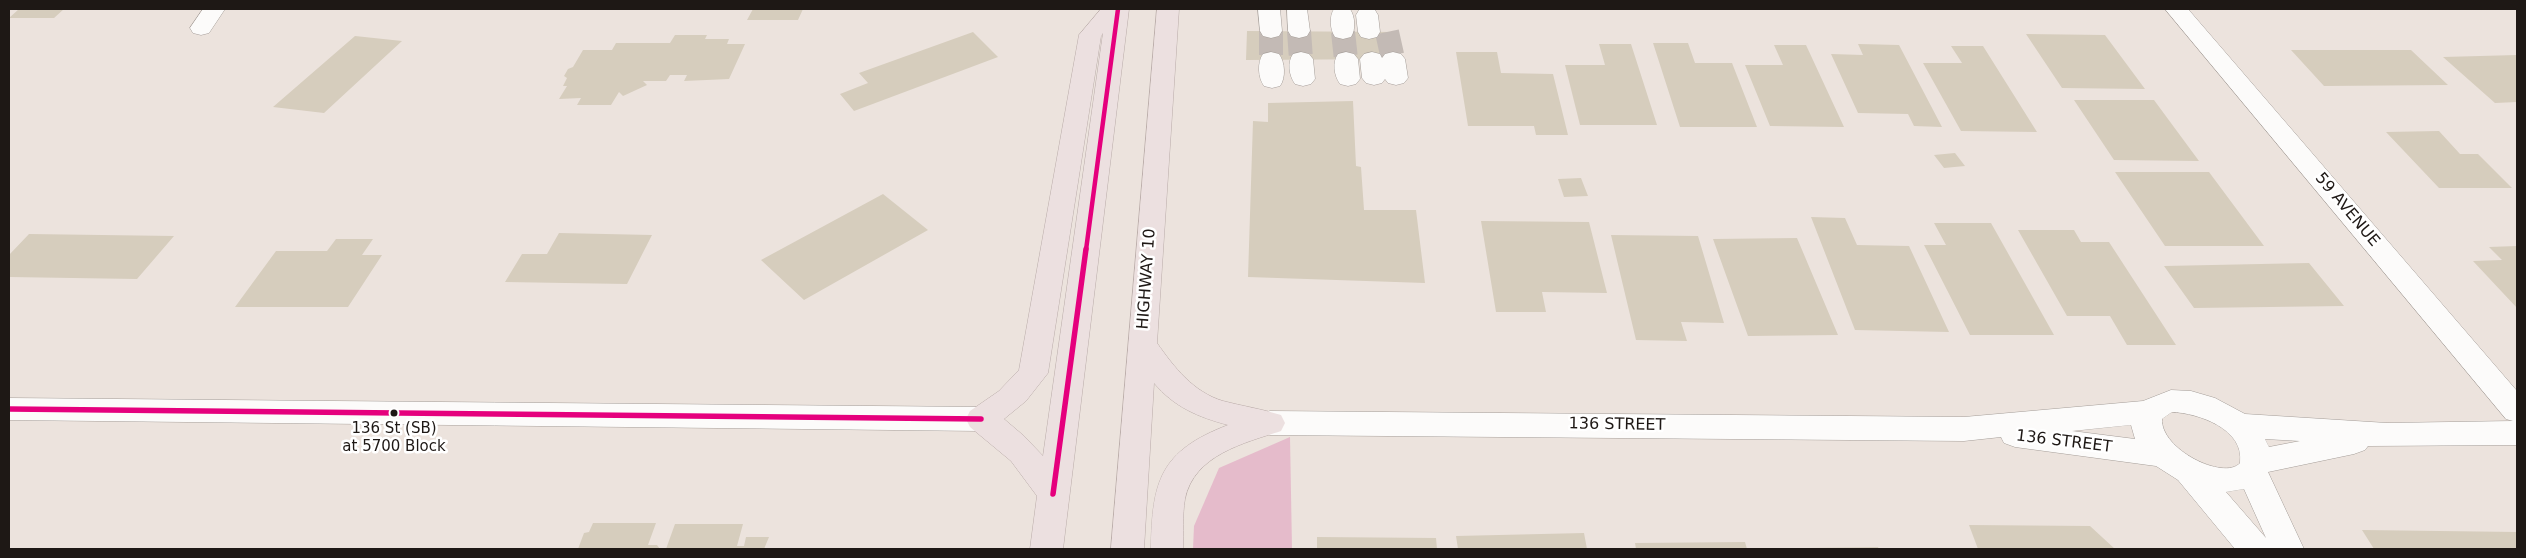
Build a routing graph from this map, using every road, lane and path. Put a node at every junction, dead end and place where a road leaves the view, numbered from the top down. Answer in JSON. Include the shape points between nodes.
{"nodes":[{"id":1,"x":214,"y":9,"type":"edge"},
{"id":2,"x":1113,"y":9,"type":"edge"},
{"id":3,"x":1118,"y":9,"type":"edge"},
{"id":4,"x":1168,"y":9,"type":"edge"},
{"id":5,"x":1269,"y":9,"type":"edge"},
{"id":6,"x":2176,"y":9,"type":"edge"},
{"id":7,"x":201,"y":28,"type":"dead end"},
{"id":8,"x":1270,"y":31,"type":"tunnel mouth"},
{"id":9,"x":1142,"y":343,"type":"junction"},
{"id":10,"x":9,"y":409,"type":"edge"},
{"id":11,"x":2517,"y":411,"type":"edge"},
{"id":12,"x":2149,"y":412,"type":"junction"},
{"id":13,"x":981,"y":419,"type":"junction"},
{"id":14,"x":1270,"y":423,"type":"junction"},
{"id":15,"x":2238,"y":425,"type":"junction"},
{"id":16,"x":1964,"y":429,"type":"junction"},
{"id":17,"x":2517,"y":433,"type":"edge"},
{"id":18,"x":2387,"y":435,"type":"junction"},
{"id":19,"x":2176,"y":463,"type":"junction"},
{"id":20,"x":2255,"y":467,"type":"junction"},
{"id":21,"x":1053,"y":494,"type":"junction"},
{"id":22,"x":1046,"y":549,"type":"edge"},
{"id":23,"x":1127,"y":549,"type":"edge"},
{"id":24,"x":1167,"y":549,"type":"edge"},
{"id":25,"x":2254,"y":549,"type":"edge"},
{"id":26,"x":2287,"y":549,"type":"edge"}],
"edges":[{"from":1,"to":7,"type":"street"},
{"from":2,"to":13,"type":"highway","via":[[1090,35],[1033,374],[1020,392]]},
{"from":3,"to":21,"type":"highway"},
{"from":4,"to":9,"type":"highway","name":"HIGHWAY 10"},
{"from":5,"to":8,"type":"street"},
{"from":6,"to":11,"type":"street","name":"59 AVENUE"},
{"from":9,"to":14,"type":"highway","via":[[1165,376],[1181,392],[1219,410]]},
{"from":9,"to":23,"type":"highway","name":"HIGHWAY 10"},
{"from":10,"to":13,"type":"street"},
{"from":12,"to":15,"type":"street","via":[[2157,404],[2187,401],[2223,414]]},
{"from":12,"to":16,"type":"street","name":"136 STREET"},
{"from":12,"to":19,"type":"street","via":[[2146,432]]},
{"from":13,"to":21,"type":"highway","via":[[1010,439],[1031,461]]},
{"from":14,"to":16,"type":"street","name":"136 STREET"},
{"from":14,"to":24,"type":"highway","via":[[1218,441],[1197,453],[1180,470],[1170,495]]},
{"from":15,"to":18,"type":"street"},
{"from":15,"to":20,"type":"street","via":[[2257,450]]},
{"from":16,"to":19,"type":"street","name":"136 STREET"},
{"from":17,"to":18,"type":"street"},
{"from":18,"to":20,"type":"street"},
{"from":19,"to":20,"type":"street","name":"136 STREET","via":[[2208,478],[2226,480],[2241,478]]},
{"from":19,"to":25,"type":"street"},
{"from":20,"to":26,"type":"street"},
{"from":21,"to":22,"type":"highway"}]}
